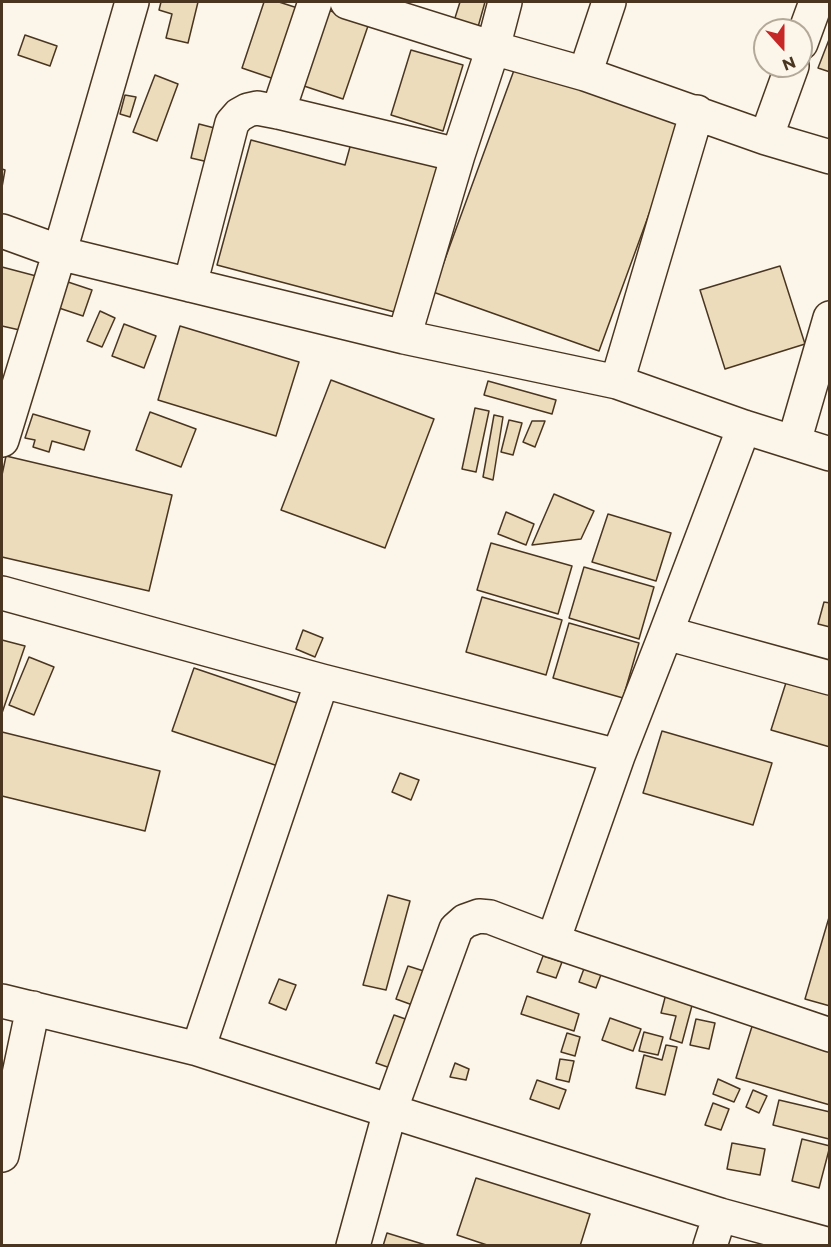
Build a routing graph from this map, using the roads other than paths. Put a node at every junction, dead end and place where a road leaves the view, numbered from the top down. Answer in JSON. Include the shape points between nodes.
{"nodes":[{"id":1,"x":132,"y":2,"type":"edge"},
{"id":2,"x":315,"y":2,"type":"edge"},
{"id":3,"x":347,"y":2,"type":"edge"},
{"id":4,"x":505,"y":2,"type":"edge"},
{"id":5,"x":609,"y":2,"type":"edge"},
{"id":6,"x":816,"y":2,"type":"edge"},
{"id":7,"x":810,"y":18,"type":"edge"},
{"id":8,"x":493,"y":48,"type":"junction"},
{"id":9,"x":585,"y":74,"type":"junction"},
{"id":10,"x":788,"y":78,"type":"edge"},
{"id":11,"x":278,"y":112,"type":"junction"},
{"id":12,"x":697,"y":112,"type":"junction"},
{"id":13,"x":766,"y":138,"type":"junction"},
{"id":14,"x":458,"y":155,"type":"junction"},
{"id":15,"x":830,"y":157,"type":"edge"},
{"id":16,"x":2,"y":231,"type":"edge"},
{"id":17,"x":60,"y":252,"type":"junction"},
{"id":18,"x":190,"y":285,"type":"junction"},
{"id":19,"x":830,"y":318,"type":"edge"},
{"id":20,"x":404,"y":337,"type":"junction"},
{"id":21,"x":617,"y":382,"type":"junction"},
{"id":22,"x":744,"y":427,"type":"junction"},
{"id":23,"x":2,"y":440,"type":"edge"},
{"id":24,"x":794,"y":442,"type":"junction"},
{"id":25,"x":830,"y":454,"type":"edge"},
{"id":26,"x":2,"y":593,"type":"edge"},
{"id":27,"x":666,"y":633,"type":"junction"},
{"id":28,"x":830,"y":678,"type":"edge"},
{"id":29,"x":322,"y":681,"type":"junction"},
{"id":30,"x":618,"y":756,"type":"junction"},
{"id":31,"x":553,"y":941,"type":"junction"},
{"id":32,"x":2,"y":1001,"type":"edge"},
{"id":33,"x":33,"y":1008,"type":"junction"},
{"id":34,"x":830,"y":1035,"type":"edge"},
{"id":35,"x":198,"y":1048,"type":"junction"},
{"id":36,"x":390,"y":1111,"type":"junction"},
{"id":37,"x":2,"y":1155,"type":"edge"},
{"id":38,"x":720,"y":1215,"type":"junction"},
{"id":39,"x":353,"y":1245,"type":"edge"},
{"id":40,"x":710,"y":1245,"type":"edge"},
{"id":41,"x":830,"y":1245,"type":"edge"}],
"edges":[{"from":1,"to":17,"type":"street"},
{"from":2,"to":11,"type":"street"},
{"from":3,"to":8,"type":"street"},
{"from":4,"to":8,"type":"street"},
{"from":5,"to":9,"type":"street"},
{"from":6,"to":7,"type":"street"},
{"from":8,"to":9,"type":"street"},
{"from":8,"to":14,"type":"street"},
{"from":9,"to":12,"type":"street"},
{"from":10,"to":13,"type":"street"},
{"from":11,"to":14,"type":"street"},
{"from":11,"to":18,"type":"street","via":[[248,110],[232,123]]},
{"from":12,"to":13,"type":"street"},
{"from":12,"to":21,"type":"street"},
{"from":13,"to":15,"type":"street"},
{"from":14,"to":20,"type":"street"},
{"from":16,"to":17,"type":"street"},
{"from":17,"to":18,"type":"street"},
{"from":17,"to":23,"type":"street"},
{"from":18,"to":20,"type":"street"},
{"from":19,"to":24,"type":"street"},
{"from":20,"to":21,"type":"street"},
{"from":21,"to":22,"type":"street"},
{"from":22,"to":24,"type":"street"},
{"from":22,"to":27,"type":"street"},
{"from":24,"to":25,"type":"street"},
{"from":26,"to":29,"type":"street"},
{"from":27,"to":28,"type":"street"},
{"from":27,"to":30,"type":"street"},
{"from":29,"to":30,"type":"street"},
{"from":29,"to":35,"type":"street"},
{"from":30,"to":31,"type":"street"},
{"from":31,"to":34,"type":"street"},
{"from":31,"to":36,"type":"street","via":[[490,917],[479,916],[456,929]]},
{"from":32,"to":33,"type":"street"},
{"from":33,"to":35,"type":"street"},
{"from":33,"to":37,"type":"street"},
{"from":35,"to":36,"type":"street"},
{"from":36,"to":38,"type":"street"},
{"from":36,"to":39,"type":"street"},
{"from":38,"to":40,"type":"street"},
{"from":38,"to":41,"type":"street"}]}
